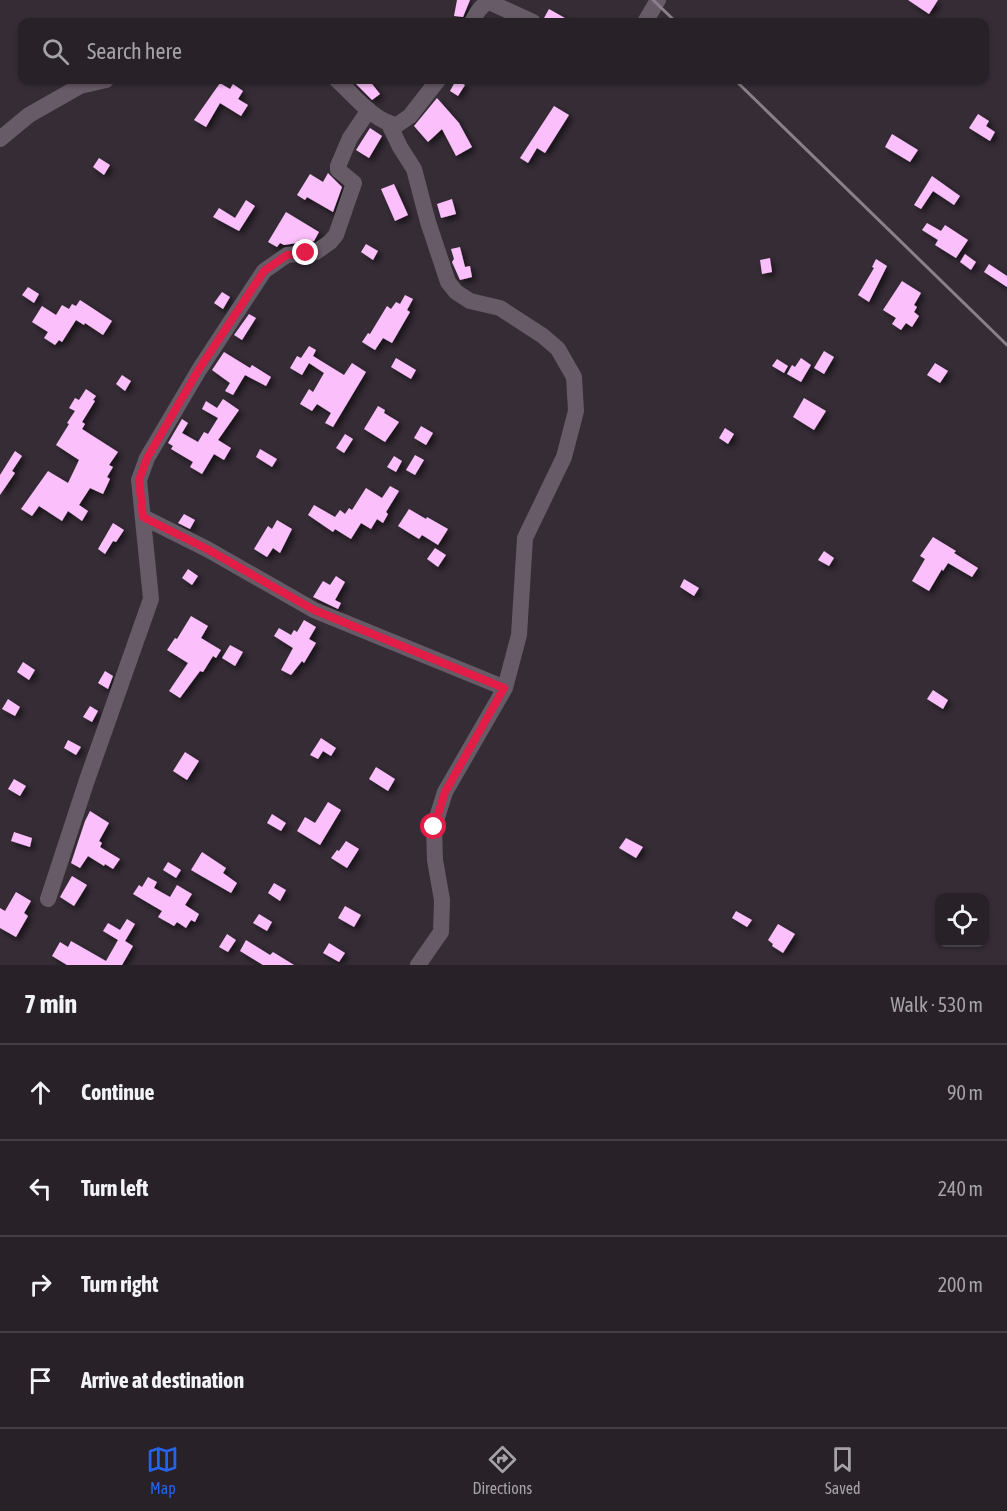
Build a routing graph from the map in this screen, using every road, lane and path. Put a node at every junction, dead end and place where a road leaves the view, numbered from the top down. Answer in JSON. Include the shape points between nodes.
{"nodes":[{"id":1,"x":657,"y":2,"type":"edge"},
{"id":2,"x":474,"y":18,"type":"edge"},
{"id":3,"x":524,"y":18,"type":"edge"},
{"id":4,"x":647,"y":18,"type":"edge"},
{"id":5,"x":89,"y":84,"type":"edge"},
{"id":6,"x":341,"y":84,"type":"edge"},
{"id":7,"x":435,"y":84,"type":"edge"},
{"id":8,"x":369,"y":110,"type":"junction"},
{"id":9,"x":389,"y":124,"type":"junction"},
{"id":10,"x":0,"y":139,"type":"edge"},
{"id":11,"x":143,"y":517,"type":"junction"},
{"id":12,"x":504,"y":688,"type":"junction"},
{"id":13,"x":48,"y":899,"type":"dead end"},
{"id":14,"x":418,"y":965,"type":"edge"}],
"edges":[{"from":1,"to":4,"type":"street"},
{"from":2,"to":3,"type":"street","via":[[483,4],[489,3]]},
{"from":5,"to":10,"type":"street","via":[[29,115]]},
{"from":6,"to":8,"type":"street"},
{"from":7,"to":9,"type":"street","via":[[410,116],[397,125]]},
{"from":8,"to":9,"type":"street"},
{"from":8,"to":11,"type":"street","via":[[350,138],[338,166],[354,183],[336,235],[316,252],[287,255],[264,271],[199,369],[147,458],[139,480]]},
{"from":9,"to":12,"type":"street","via":[[414,169],[448,282],[470,301],[500,308],[543,336],[558,349],[574,377],[576,411],[564,457],[525,538],[519,635]]},
{"from":11,"to":12,"type":"street","via":[[314,610]]},
{"from":11,"to":13,"type":"street","via":[[151,599]]},
{"from":12,"to":14,"type":"street","via":[[445,792],[434,827],[442,900],[441,932]]}]}
